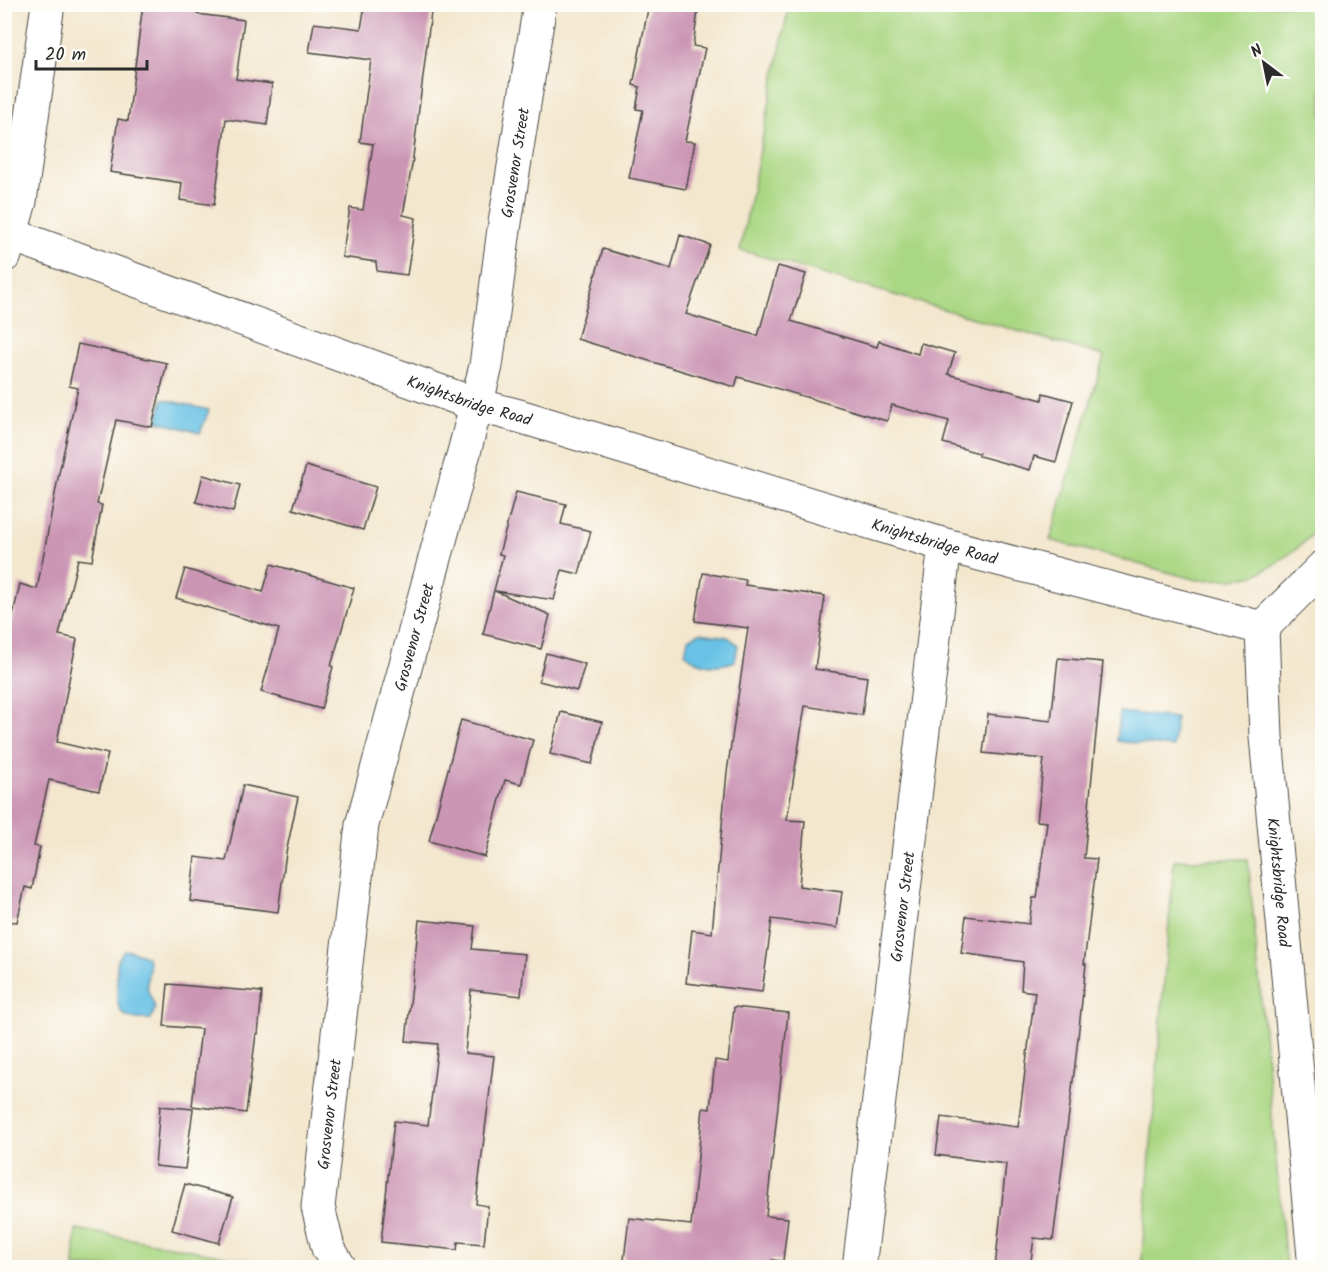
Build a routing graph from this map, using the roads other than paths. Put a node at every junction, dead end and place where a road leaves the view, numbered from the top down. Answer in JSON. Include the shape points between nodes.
{"nodes":[{"id":1,"x":48,"y":4,"type":"edge"},
{"id":2,"x":540,"y":4,"type":"edge"},
{"id":3,"x":7,"y":242,"type":"edge"},
{"id":4,"x":477,"y":405,"type":"junction"},
{"id":5,"x":945,"y":545,"type":"junction"},
{"id":6,"x":1323,"y":568,"type":"edge"},
{"id":7,"x":1262,"y":628,"type":"junction"},
{"id":8,"x":1315,"y":1267,"type":"edge"},
{"id":9,"x":1323,"y":1267,"type":"edge"},
{"id":10,"x":340,"y":1268,"type":"edge"},
{"id":11,"x":859,"y":1268,"type":"edge"}],
"edges":[{"from":1,"to":3,"type":"street","via":[[20,201]]},
{"from":2,"to":4,"type":"street","name":"Grosvenor Street"},
{"from":3,"to":4,"type":"street","name":"Knightsbridge Road"},
{"from":4,"to":5,"type":"street","name":"Knightsbridge Road"},
{"from":4,"to":10,"type":"street","name":"Grosvenor Street","via":[[362,825],[318,1207],[328,1248]]},
{"from":5,"to":7,"type":"street","name":"Knightsbridge Road"},
{"from":5,"to":11,"type":"street","name":"Grosvenor Street"},
{"from":6,"to":7,"type":"street"},
{"from":7,"to":8,"type":"street","name":"Knightsbridge Road","via":[[1266,737]]},
{"from":8,"to":9,"type":"street"}]}
